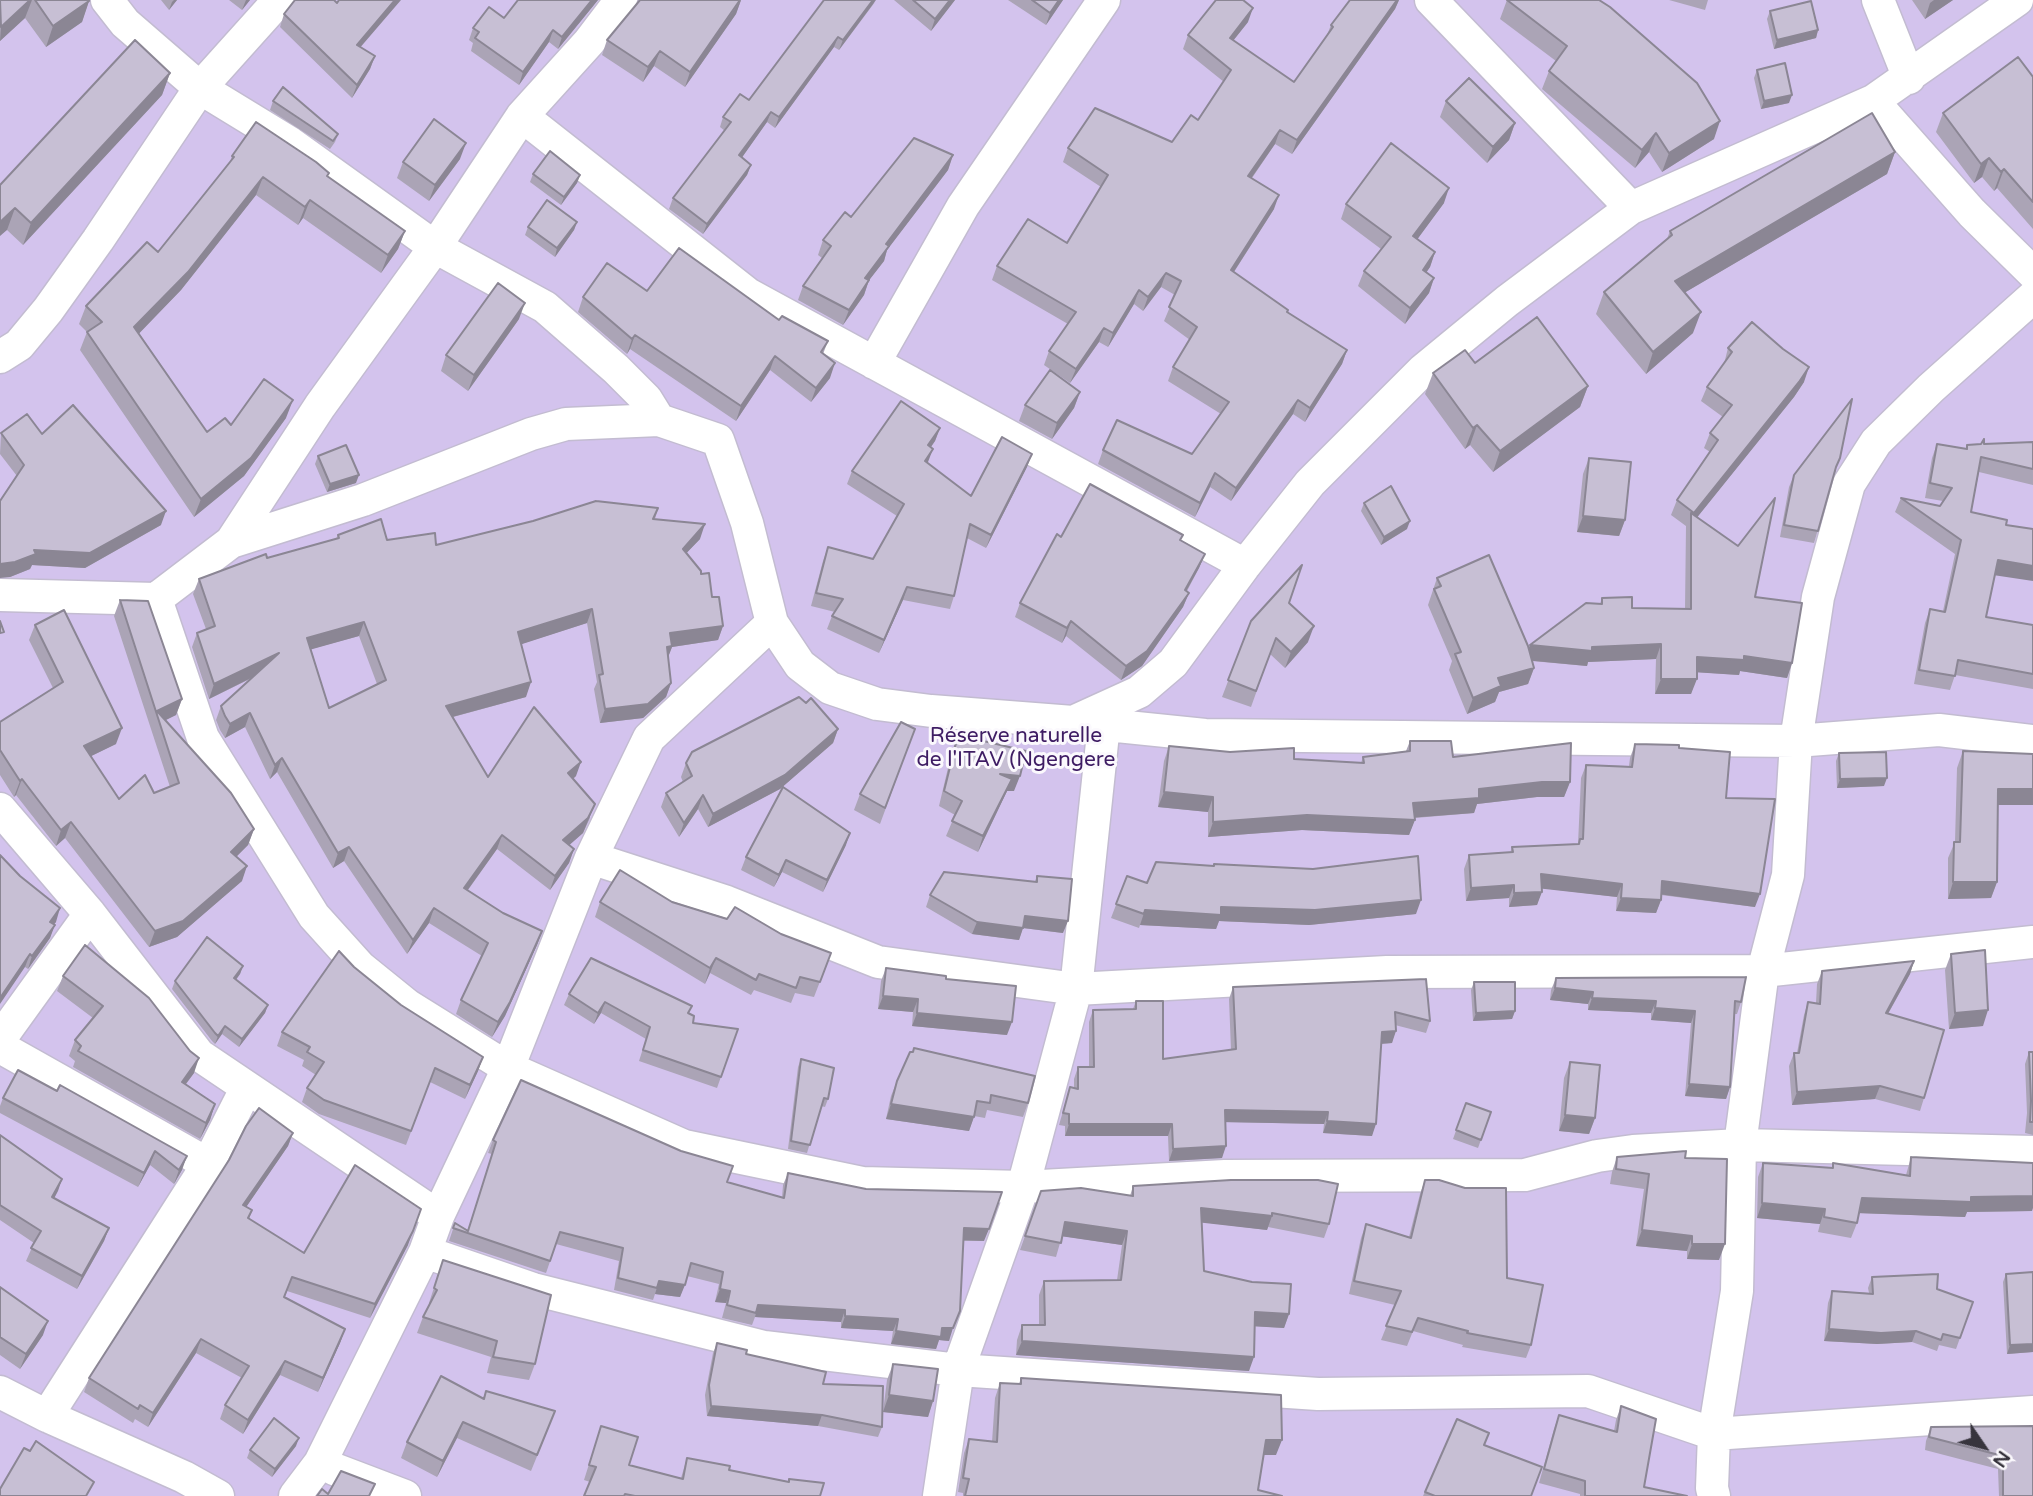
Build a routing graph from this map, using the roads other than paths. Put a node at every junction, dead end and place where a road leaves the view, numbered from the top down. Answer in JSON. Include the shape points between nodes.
{"nodes":[{"id":1,"x":107,"y":0,"type":"edge"},
{"id":2,"x":279,"y":0,"type":"edge"},
{"id":3,"x":621,"y":0,"type":"edge"},
{"id":4,"x":1104,"y":0,"type":"edge"},
{"id":5,"x":1431,"y":0,"type":"edge"},
{"id":6,"x":1878,"y":0,"type":"edge"},
{"id":7,"x":2017,"y":0,"type":"edge"},
{"id":8,"x":1909,"y":78,"type":"junction"},
{"id":9,"x":200,"y":88,"type":"junction"},
{"id":10,"x":1873,"y":101,"type":"junction"},
{"id":11,"x":522,"y":117,"type":"junction"},
{"id":12,"x":1631,"y":208,"type":"junction"},
{"id":13,"x":435,"y":247,"type":"junction"},
{"id":14,"x":2033,"y":273,"type":"edge"},
{"id":15,"x":2033,"y":298,"type":"edge"},
{"id":16,"x":2033,"y":319,"type":"edge"},
{"id":17,"x":0,"y":358,"type":"edge"},
{"id":18,"x":874,"y":363,"type":"junction"},
{"id":19,"x":1931,"y":388,"type":"junction"},
{"id":20,"x":659,"y":420,"type":"junction"},
{"id":21,"x":231,"y":542,"type":"junction"},
{"id":22,"x":1245,"y":565,"type":"junction"},
{"id":23,"x":0,"y":595,"type":"edge"},
{"id":24,"x":156,"y":599,"type":"junction"},
{"id":25,"x":772,"y":623,"type":"junction"},
{"id":26,"x":1073,"y":722,"type":"junction"},
{"id":27,"x":1104,"y":724,"type":"junction"},
{"id":28,"x":1796,"y":741,"type":"junction"},
{"id":29,"x":2033,"y":741,"type":"edge"},
{"id":30,"x":0,"y":809,"type":"edge"},
{"id":31,"x":591,"y":858,"type":"junction"},
{"id":32,"x":90,"y":914,"type":"junction"},
{"id":33,"x":2033,"y":942,"type":"edge"},
{"id":34,"x":1763,"y":971,"type":"junction"},
{"id":35,"x":1076,"y":989,"type":"junction"},
{"id":36,"x":0,"y":1039,"type":"edge"},
{"id":37,"x":0,"y":1047,"type":"edge"},
{"id":38,"x":508,"y":1068,"type":"junction"},
{"id":39,"x":246,"y":1089,"type":"junction"},
{"id":40,"x":1740,"y":1145,"type":"junction"},
{"id":41,"x":2033,"y":1152,"type":"edge"},
{"id":42,"x":208,"y":1164,"type":"junction"},
{"id":43,"x":1023,"y":1187,"type":"junction"},
{"id":44,"x":438,"y":1216,"type":"junction"},
{"id":45,"x":425,"y":1252,"type":"junction"},
{"id":46,"x":958,"y":1370,"type":"junction"},
{"id":47,"x":0,"y":1392,"type":"edge"},
{"id":48,"x":2033,"y":1412,"type":"edge"},
{"id":49,"x":47,"y":1416,"type":"junction"},
{"id":50,"x":1714,"y":1434,"type":"junction"},
{"id":51,"x":320,"y":1463,"type":"junction"},
{"id":52,"x":218,"y":1496,"type":"edge"},
{"id":53,"x":295,"y":1496,"type":"edge"},
{"id":54,"x":405,"y":1496,"type":"edge"},
{"id":55,"x":939,"y":1496,"type":"edge"},
{"id":56,"x":1714,"y":1496,"type":"edge"}],
"edges":[{"from":1,"to":9,"type":"street","via":[[125,23]]},
{"from":2,"to":9,"type":"street"},
{"from":3,"to":11,"type":"street"},
{"from":4,"to":18,"type":"street","via":[[963,206]]},
{"from":5,"to":12,"type":"street"},
{"from":6,"to":8,"type":"street"},
{"from":7,"to":8,"type":"street"},
{"from":8,"to":10,"type":"street"},
{"from":9,"to":13,"type":"street","via":[[290,143]]},
{"from":9,"to":17,"type":"street","via":[[48,310],[19,345]]},
{"from":10,"to":12,"type":"street"},
{"from":10,"to":14,"type":"street","via":[[1972,213]]},
{"from":11,"to":13,"type":"street"},
{"from":11,"to":18,"type":"street","via":[[748,294]]},
{"from":12,"to":22,"type":"street","via":[[1423,370],[1310,483]]},
{"from":13,"to":20,"type":"street","via":[[545,307],[616,369],[646,399]]},
{"from":13,"to":21,"type":"street","via":[[320,406]]},
{"from":15,"to":19,"type":"street"},
{"from":16,"to":19,"type":"street"},
{"from":18,"to":22,"type":"street"},
{"from":19,"to":28,"type":"street","via":[[1876,442],[1849,484],[1818,597]]},
{"from":20,"to":21,"type":"street","via":[[554,427],[363,500]]},
{"from":20,"to":25,"type":"street","via":[[718,440],[747,523]]},
{"from":21,"to":24,"type":"street"},
{"from":22,"to":26,"type":"street","via":[[1173,663],[1139,692]]},
{"from":23,"to":24,"type":"street"},
{"from":24,"to":38,"type":"street","via":[[203,738],[314,916],[360,967],[407,1005]]},
{"from":25,"to":26,"type":"street","via":[[800,664],[830,688],[877,704]]},
{"from":25,"to":31,"type":"street","via":[[649,738]]},
{"from":26,"to":27,"type":"street"},
{"from":27,"to":28,"type":"street","via":[[1205,735]]},
{"from":27,"to":35,"type":"street"},
{"from":28,"to":29,"type":"street","via":[[1939,730]]},
{"from":28,"to":34,"type":"street","via":[[1788,875]]},
{"from":30,"to":32,"type":"street"},
{"from":31,"to":35,"type":"street","via":[[727,902],[878,962]]},
{"from":31,"to":38,"type":"street"},
{"from":32,"to":36,"type":"street"},
{"from":32,"to":39,"type":"street","via":[[199,1055]]},
{"from":33,"to":34,"type":"street"},
{"from":34,"to":35,"type":"street","via":[[1387,972]]},
{"from":34,"to":40,"type":"street"},
{"from":35,"to":43,"type":"street"},
{"from":37,"to":42,"type":"street"},
{"from":38,"to":43,"type":"street","via":[[684,1146],[862,1183]]},
{"from":38,"to":44,"type":"street"},
{"from":39,"to":42,"type":"street"},
{"from":39,"to":44,"type":"street"},
{"from":40,"to":41,"type":"street"},
{"from":40,"to":43,"type":"street","via":[[1597,1156],[1525,1175],[1224,1176]]},
{"from":40,"to":50,"type":"street","via":[[1737,1291]]},
{"from":42,"to":49,"type":"street"},
{"from":43,"to":46,"type":"street"},
{"from":44,"to":45,"type":"street"},
{"from":45,"to":46,"type":"street","via":[[533,1289],[764,1347]]},
{"from":45,"to":51,"type":"street"},
{"from":46,"to":50,"type":"street","via":[[1318,1394],[1588,1391]]},
{"from":46,"to":55,"type":"street"},
{"from":47,"to":49,"type":"street"},
{"from":48,"to":50,"type":"street"},
{"from":49,"to":52,"type":"street"},
{"from":50,"to":56,"type":"street"},
{"from":51,"to":53,"type":"street"},
{"from":51,"to":54,"type":"street"}]}
